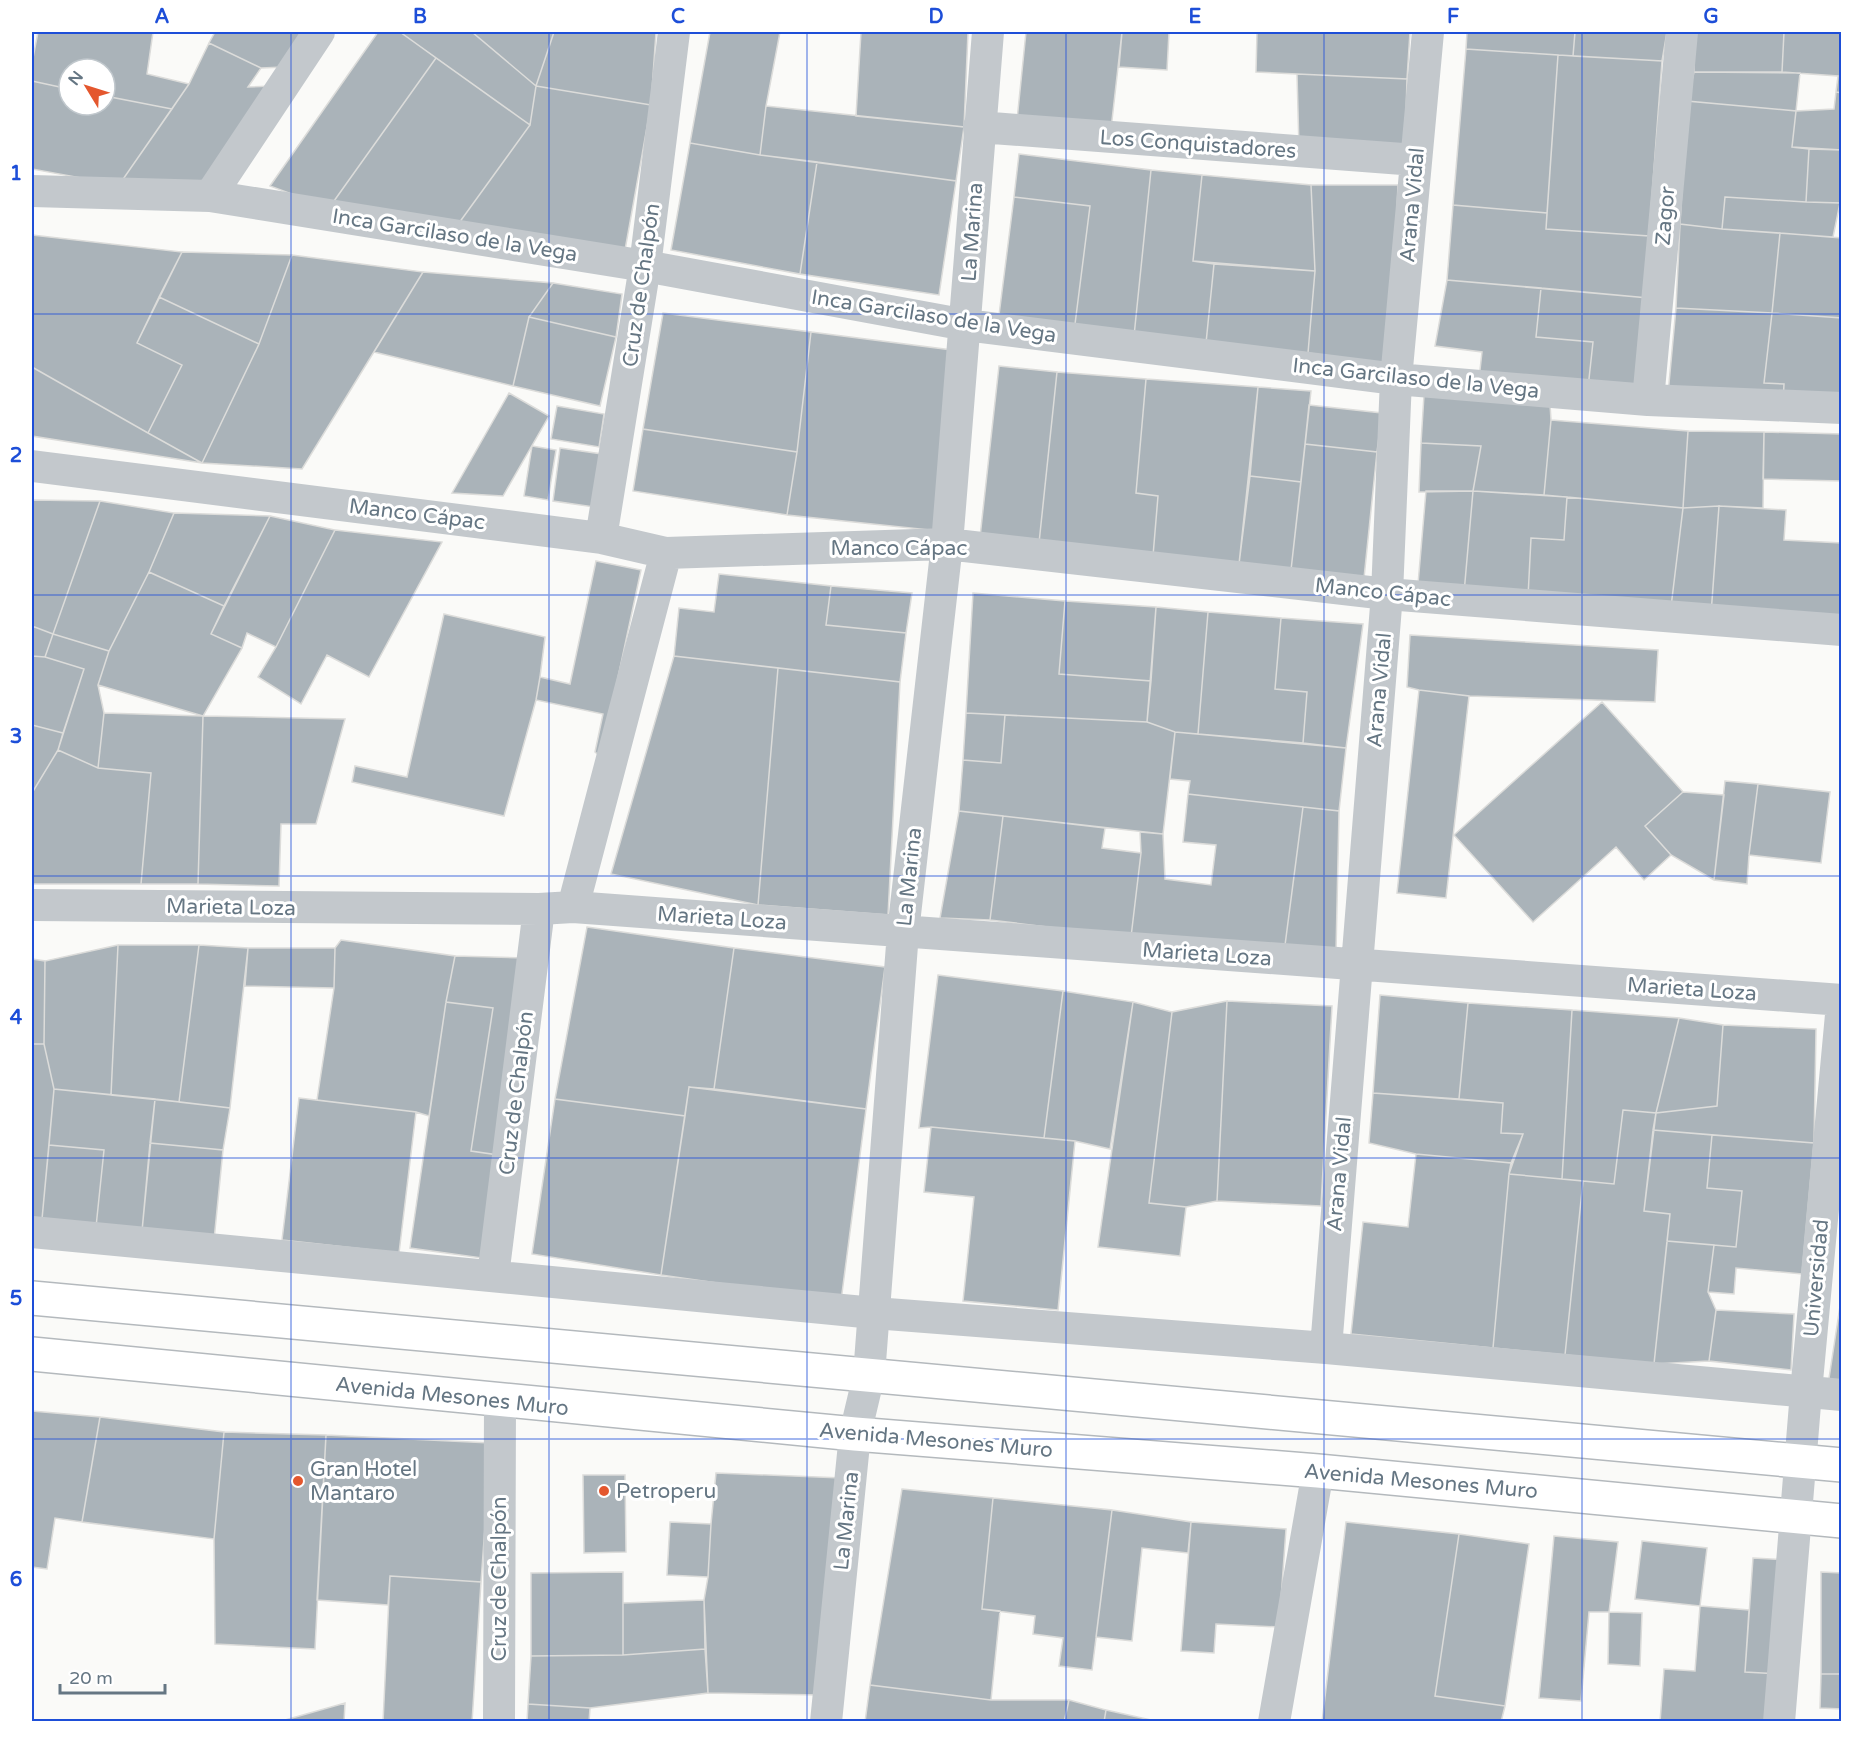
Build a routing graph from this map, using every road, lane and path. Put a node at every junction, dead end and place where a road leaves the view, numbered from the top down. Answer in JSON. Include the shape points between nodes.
{"nodes":[{"id":1,"x":320,"y":32,"type":"edge"},
{"id":2,"x":674,"y":32,"type":"edge"},
{"id":3,"x":988,"y":32,"type":"edge"},
{"id":4,"x":1428,"y":32,"type":"edge"},
{"id":5,"x":1682,"y":32,"type":"edge"},
{"id":6,"x":979,"y":127,"type":"junction"},
{"id":7,"x":1416,"y":160,"type":"junction"},
{"id":8,"x":32,"y":191,"type":"edge"},
{"id":9,"x":210,"y":196,"type":"junction"},
{"id":10,"x":645,"y":266,"type":"junction"},
{"id":11,"x":966,"y":325,"type":"junction"},
{"id":12,"x":1396,"y":380,"type":"junction"},
{"id":13,"x":1648,"y":400,"type":"junction"},
{"id":14,"x":1842,"y":408,"type":"edge"},
{"id":15,"x":32,"y":466,"type":"edge"},
{"id":16,"x":601,"y":538,"type":"junction"},
{"id":17,"x":947,"y":544,"type":"junction"},
{"id":18,"x":666,"y":553,"type":"junction"},
{"id":19,"x":1387,"y":594,"type":"junction"},
{"id":20,"x":1842,"y":630,"type":"edge"},
{"id":21,"x":32,"y":905,"type":"edge"},
{"id":22,"x":573,"y":907,"type":"junction"},
{"id":23,"x":539,"y":909,"type":"junction"},
{"id":24,"x":903,"y":932,"type":"junction"},
{"id":25,"x":1356,"y":964,"type":"junction"},
{"id":26,"x":1842,"y":1002,"type":"edge"},
{"id":27,"x":32,"y":1232,"type":"edge"},
{"id":28,"x":493,"y":1276,"type":"junction"},
{"id":29,"x":32,"y":1298,"type":"edge"},
{"id":30,"x":874,"y":1312,"type":"junction"},
{"id":31,"x":1326,"y":1348,"type":"junction"},
{"id":32,"x":32,"y":1354,"type":"edge"},
{"id":33,"x":869,"y":1375,"type":"junction"},
{"id":34,"x":1806,"y":1392,"type":"junction"},
{"id":35,"x":1842,"y":1395,"type":"edge"},
{"id":36,"x":500,"y":1401,"type":"junction"},
{"id":37,"x":855,"y":1434,"type":"junction"},
{"id":38,"x":1800,"y":1461,"type":"junction"},
{"id":39,"x":1842,"y":1465,"type":"edge"},
{"id":40,"x":1318,"y":1471,"type":"junction"},
{"id":41,"x":1796,"y":1517,"type":"junction"},
{"id":42,"x":1842,"y":1521,"type":"edge"},
{"id":43,"x":499,"y":1722,"type":"edge"},
{"id":44,"x":826,"y":1722,"type":"edge"},
{"id":45,"x":1274,"y":1722,"type":"edge"},
{"id":46,"x":1779,"y":1722,"type":"edge"}],
"edges":[{"from":1,"to":9,"type":"street"},
{"from":2,"to":10,"type":"street","name":"Cruz de Chalpón"},
{"from":3,"to":6,"type":"street","name":"La Marina"},
{"from":4,"to":7,"type":"street","name":"Arana Vidal"},
{"from":5,"to":13,"type":"street","name":"Zagor"},
{"from":6,"to":7,"type":"street","name":"Los Conquistadores"},
{"from":6,"to":11,"type":"street","name":"La Marina"},
{"from":7,"to":12,"type":"street","name":"Arana Vidal"},
{"from":8,"to":9,"type":"street","name":"Inca Garcilaso de la Vega"},
{"from":9,"to":10,"type":"street","name":"Inca Garcilaso de la Vega"},
{"from":10,"to":11,"type":"street","name":"Inca Garcilaso de la Vega"},
{"from":10,"to":16,"type":"street","name":"Cruz de Chalpón"},
{"from":11,"to":12,"type":"street","name":"Inca Garcilaso de la Vega"},
{"from":11,"to":17,"type":"street","name":"La Marina"},
{"from":12,"to":13,"type":"street","name":"Inca Garcilaso de la Vega"},
{"from":12,"to":19,"type":"street","name":"Arana Vidal"},
{"from":13,"to":14,"type":"street","name":"Inca Garcilaso de la Vega"},
{"from":15,"to":16,"type":"street","name":"Manco Cápac"},
{"from":16,"to":18,"type":"street","name":"Manco Cápac"},
{"from":17,"to":18,"type":"street","name":"Manco Cápac"},
{"from":17,"to":19,"type":"street","name":"Manco Cápac"},
{"from":17,"to":24,"type":"street","name":"La Marina"},
{"from":18,"to":22,"type":"street"},
{"from":19,"to":20,"type":"street","name":"Manco Cápac"},
{"from":19,"to":25,"type":"street","name":"Arana Vidal"},
{"from":21,"to":23,"type":"street","name":"Marieta Loza"},
{"from":22,"to":23,"type":"street","name":"Marieta Loza"},
{"from":22,"to":24,"type":"street","name":"Marieta Loza"},
{"from":23,"to":28,"type":"street","name":"Cruz de Chalpón"},
{"from":24,"to":25,"type":"street","name":"Marieta Loza"},
{"from":24,"to":30,"type":"street","name":"La Marina"},
{"from":25,"to":26,"type":"street","name":"Marieta Loza"},
{"from":25,"to":31,"type":"street","name":"Arana Vidal"},
{"from":26,"to":34,"type":"street","name":"Universidad"},
{"from":27,"to":28,"type":"street"},
{"from":28,"to":30,"type":"street"},
{"from":29,"to":33,"type":"highway"},
{"from":30,"to":31,"type":"street"},
{"from":30,"to":33,"type":"street","name":"La Marina"},
{"from":31,"to":34,"type":"street"},
{"from":32,"to":36,"type":"highway","name":"Avenida Mesones Muro"},
{"from":33,"to":37,"type":"street","name":"La Marina"},
{"from":33,"to":38,"type":"highway"},
{"from":34,"to":35,"type":"street"},
{"from":34,"to":38,"type":"street","name":"Universidad"},
{"from":36,"to":37,"type":"highway","name":"Avenida Mesones Muro"},
{"from":36,"to":43,"type":"street","name":"Cruz de Chalpón"},
{"from":37,"to":40,"type":"highway","name":"Avenida Mesones Muro"},
{"from":37,"to":44,"type":"street","name":"La Marina"},
{"from":38,"to":39,"type":"highway"},
{"from":38,"to":41,"type":"street","name":"Universidad"},
{"from":40,"to":41,"type":"highway","name":"Avenida Mesones Muro"},
{"from":40,"to":45,"type":"street"},
{"from":41,"to":42,"type":"highway","name":"Avenida Mesones Muro"},
{"from":41,"to":46,"type":"street","name":"Universidad"}]}
